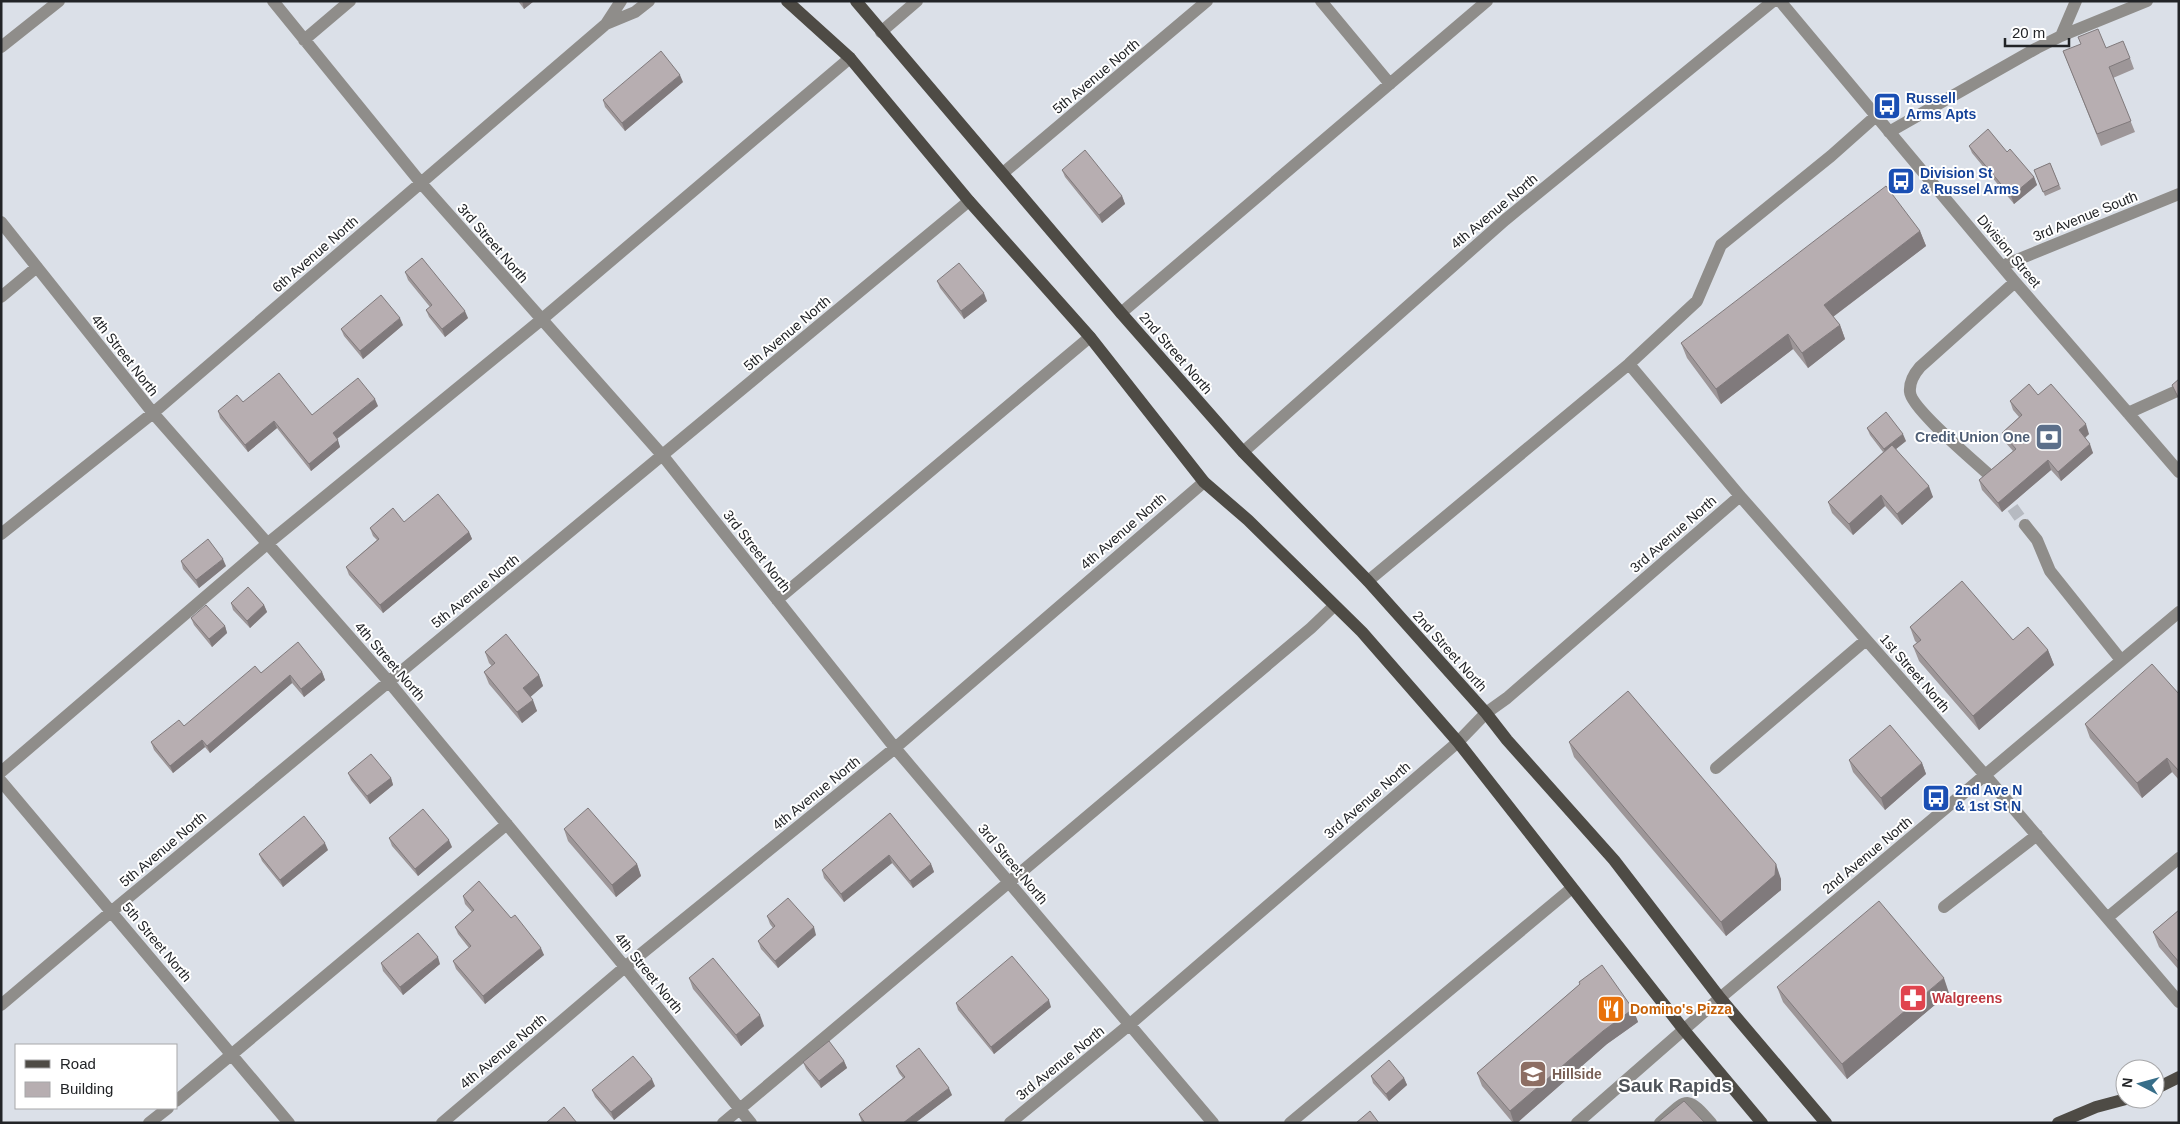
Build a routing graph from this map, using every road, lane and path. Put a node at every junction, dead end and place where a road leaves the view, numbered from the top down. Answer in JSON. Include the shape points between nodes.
{"nodes":[{"id":1,"x":60,"y":1,"type":"edge"},
{"id":2,"x":273,"y":1,"type":"edge"},
{"id":3,"x":350,"y":1,"type":"edge"},
{"id":4,"x":621,"y":1,"type":"edge"},
{"id":5,"x":649,"y":1,"type":"edge"},
{"id":6,"x":787,"y":1,"type":"edge"},
{"id":7,"x":856,"y":1,"type":"edge"},
{"id":8,"x":917,"y":1,"type":"edge"},
{"id":9,"x":1207,"y":1,"type":"edge"},
{"id":10,"x":1321,"y":1,"type":"edge"},
{"id":11,"x":1487,"y":1,"type":"edge"},
{"id":12,"x":1773,"y":1,"type":"edge"},
{"id":13,"x":1780,"y":1,"type":"edge"},
{"id":14,"x":2076,"y":1,"type":"edge"},
{"id":15,"x":2146,"y":1,"type":"edge"},
{"id":16,"x":606,"y":24,"type":"junction"},
{"id":17,"x":881,"y":32,"type":"junction"},
{"id":18,"x":2061,"y":36,"type":"junction"},
{"id":19,"x":304,"y":40,"type":"junction"},
{"id":20,"x":1,"y":47,"type":"edge"},
{"id":21,"x":850,"y":58,"type":"junction"},
{"id":22,"x":1390,"y":84,"type":"junction"},
{"id":23,"x":1876,"y":116,"type":"junction"},
{"id":24,"x":1889,"y":132,"type":"junction"},
{"id":25,"x":1003,"y":173,"type":"junction"},
{"id":26,"x":421,"y":183,"type":"junction"},
{"id":27,"x":2179,"y":194,"type":"edge"},
{"id":28,"x":969,"y":201,"type":"junction"},
{"id":29,"x":1,"y":222,"type":"edge"},
{"id":30,"x":2002,"y":266,"type":"junction"},
{"id":31,"x":37,"y":267,"type":"junction"},
{"id":32,"x":2015,"y":282,"type":"junction"},
{"id":33,"x":1,"y":297,"type":"edge"},
{"id":34,"x":1121,"y":314,"type":"junction"},
{"id":35,"x":541,"y":320,"type":"junction"},
{"id":36,"x":1090,"y":337,"type":"junction"},
{"id":37,"x":1629,"y":364,"type":"junction"},
{"id":38,"x":2179,"y":390,"type":"edge"},
{"id":39,"x":153,"y":413,"type":"junction"},
{"id":40,"x":2128,"y":413,"type":"junction"},
{"id":41,"x":1243,"y":452,"type":"junction"},
{"id":42,"x":663,"y":456,"type":"junction"},
{"id":43,"x":2179,"y":472,"type":"edge"},
{"id":44,"x":1987,"y":473,"type":"edge"},
{"id":45,"x":1204,"y":482,"type":"junction"},
{"id":46,"x":1740,"y":496,"type":"junction"},
{"id":47,"x":2025,"y":524,"type":"tunnel mouth"},
{"id":48,"x":1,"y":534,"type":"edge"},
{"id":49,"x":267,"y":544,"type":"junction"},
{"id":50,"x":1368,"y":581,"type":"junction"},
{"id":51,"x":777,"y":600,"type":"junction"},
{"id":52,"x":1334,"y":606,"type":"junction"},
{"id":53,"x":2179,"y":612,"type":"edge"},
{"id":54,"x":1866,"y":640,"type":"junction"},
{"id":55,"x":2122,"y":660,"type":"junction"},
{"id":56,"x":389,"y":682,"type":"junction"},
{"id":57,"x":1486,"y":713,"type":"junction"},
{"id":58,"x":1458,"y":742,"type":"junction"},
{"id":59,"x":895,"y":748,"type":"junction"},
{"id":60,"x":1716,"y":768,"type":"dead end"},
{"id":61,"x":1,"y":772,"type":"edge"},
{"id":62,"x":1985,"y":775,"type":"junction"},
{"id":63,"x":1,"y":781,"type":"edge"},
{"id":64,"x":507,"y":824,"type":"junction"},
{"id":65,"x":2037,"y":835,"type":"junction"},
{"id":66,"x":2179,"y":858,"type":"edge"},
{"id":67,"x":1008,"y":882,"type":"junction"},
{"id":68,"x":1572,"y":888,"type":"junction"},
{"id":69,"x":1944,"y":907,"type":"dead end"},
{"id":70,"x":112,"y":911,"type":"junction"},
{"id":71,"x":2107,"y":918,"type":"junction"},
{"id":72,"x":625,"y":967,"type":"junction"},
{"id":73,"x":1720,"y":998,"type":"junction"},
{"id":74,"x":2179,"y":1002,"type":"edge"},
{"id":75,"x":1,"y":1005,"type":"edge"},
{"id":76,"x":1129,"y":1025,"type":"junction"},
{"id":77,"x":1684,"y":1030,"type":"junction"},
{"id":78,"x":232,"y":1055,"type":"junction"},
{"id":79,"x":2179,"y":1077,"type":"edge"},
{"id":80,"x":2165,"y":1084,"type":"edge"},
{"id":81,"x":178,"y":1099,"type":"edge"},
{"id":82,"x":2115,"y":1102,"type":"edge"},
{"id":83,"x":167,"y":1109,"type":"edge"},
{"id":84,"x":739,"y":1109,"type":"junction"},
{"id":85,"x":149,"y":1123,"type":"edge"},
{"id":86,"x":289,"y":1123,"type":"edge"},
{"id":87,"x":442,"y":1123,"type":"edge"},
{"id":88,"x":723,"y":1123,"type":"edge"},
{"id":89,"x":751,"y":1123,"type":"edge"},
{"id":90,"x":1010,"y":1123,"type":"edge"},
{"id":91,"x":1213,"y":1123,"type":"edge"},
{"id":92,"x":1290,"y":1123,"type":"edge"},
{"id":93,"x":1576,"y":1123,"type":"edge"},
{"id":94,"x":1660,"y":1123,"type":"edge"},
{"id":95,"x":1711,"y":1123,"type":"edge"},
{"id":96,"x":1762,"y":1123,"type":"edge"},
{"id":97,"x":1826,"y":1123,"type":"edge"},
{"id":98,"x":2058,"y":1123,"type":"edge"}],
"edges":[{"from":1,"to":20,"type":"street"},
{"from":2,"to":19,"type":"street","name":"3rd Street North"},
{"from":3,"to":19,"type":"street"},
{"from":4,"to":16,"type":"street"},
{"from":5,"to":16,"type":"street","name":"6th Avenue North","via":[[634,12]]},
{"from":6,"to":21,"type":"main road"},
{"from":7,"to":17,"type":"main road","name":"2nd Street North"},
{"from":8,"to":17,"type":"street"},
{"from":9,"to":25,"type":"street","name":"5th Avenue North"},
{"from":10,"to":22,"type":"street"},
{"from":11,"to":22,"type":"street"},
{"from":12,"to":41,"type":"street","name":"4th Avenue North","via":[[1505,220]]},
{"from":13,"to":23,"type":"street","name":"Division Street"},
{"from":14,"to":18,"type":"street"},
{"from":15,"to":18,"type":"street"},
{"from":16,"to":26,"type":"street","name":"6th Avenue North"},
{"from":17,"to":25,"type":"main road","name":"2nd Street North"},
{"from":18,"to":24,"type":"street"},
{"from":19,"to":26,"type":"street","name":"3rd Street North"},
{"from":21,"to":28,"type":"main road"},
{"from":21,"to":35,"type":"street"},
{"from":22,"to":34,"type":"street"},
{"from":23,"to":24,"type":"street","name":"Division Street"},
{"from":23,"to":37,"type":"street","via":[[1721,245],[1697,301]]},
{"from":24,"to":30,"type":"street","name":"Division Street"},
{"from":25,"to":34,"type":"main road","name":"2nd Street North"},
{"from":26,"to":35,"type":"street","name":"3rd Street North"},
{"from":26,"to":39,"type":"street","name":"6th Avenue North"},
{"from":27,"to":30,"type":"street","name":"3rd Avenue South"},
{"from":28,"to":36,"type":"main road"},
{"from":28,"to":42,"type":"street","name":"5th Avenue North"},
{"from":29,"to":31,"type":"street","name":"4th Street North"},
{"from":30,"to":32,"type":"street","name":"Division Street"},
{"from":31,"to":33,"type":"street"},
{"from":31,"to":39,"type":"street","name":"4th Street North"},
{"from":32,"to":40,"type":"street","name":"Division Street"},
{"from":32,"to":44,"type":"street","via":[[1920,367],[1910,384],[1914,401],[1927,417]]},
{"from":34,"to":41,"type":"main road","name":"2nd Street North"},
{"from":35,"to":42,"type":"street","name":"3rd Street North"},
{"from":35,"to":49,"type":"street"},
{"from":36,"to":45,"type":"main road"},
{"from":36,"to":51,"type":"street"},
{"from":37,"to":46,"type":"street","name":"1st Street North"},
{"from":37,"to":50,"type":"street"},
{"from":38,"to":40,"type":"street"},
{"from":39,"to":48,"type":"street","name":"6th Avenue North"},
{"from":39,"to":49,"type":"street","name":"4th Street North"},
{"from":40,"to":43,"type":"street","name":"Division Street"},
{"from":41,"to":50,"type":"main road","name":"2nd Street North"},
{"from":42,"to":51,"type":"street","name":"3rd Street North"},
{"from":42,"to":56,"type":"street","name":"5th Avenue North"},
{"from":45,"to":52,"type":"main road","via":[[1248,520]]},
{"from":45,"to":59,"type":"street","name":"4th Avenue North"},
{"from":46,"to":54,"type":"street","name":"1st Street North"},
{"from":46,"to":57,"type":"street","name":"3rd Avenue North"},
{"from":47,"to":55,"type":"street","via":[[2037,540],[2050,571]]},
{"from":49,"to":56,"type":"street","name":"4th Street North"},
{"from":49,"to":61,"type":"street"},
{"from":50,"to":57,"type":"main road","name":"2nd Street North"},
{"from":51,"to":59,"type":"street","name":"3rd Street North"},
{"from":52,"to":58,"type":"main road","via":[[1362,632]]},
{"from":52,"to":67,"type":"street"},
{"from":53,"to":55,"type":"street","name":"2nd Avenue North"},
{"from":54,"to":60,"type":"street"},
{"from":54,"to":62,"type":"street","name":"1st Street North"},
{"from":55,"to":62,"type":"street","name":"2nd Avenue North"},
{"from":56,"to":64,"type":"street","name":"4th Street North"},
{"from":56,"to":70,"type":"street","name":"5th Avenue North"},
{"from":57,"to":58,"type":"street","name":"3rd Avenue North"},
{"from":57,"to":73,"type":"main road","name":"2nd Street North","via":[[1614,860]]},
{"from":58,"to":68,"type":"main road"},
{"from":58,"to":76,"type":"street","name":"3rd Avenue North"},
{"from":59,"to":67,"type":"street","name":"3rd Street North"},
{"from":59,"to":72,"type":"street","name":"4th Avenue North"},
{"from":62,"to":65,"type":"street","name":"1st Street North"},
{"from":62,"to":73,"type":"street","name":"2nd Avenue North"},
{"from":63,"to":70,"type":"street","name":"5th Street North"},
{"from":64,"to":72,"type":"street","name":"4th Street North"},
{"from":64,"to":78,"type":"street"},
{"from":65,"to":69,"type":"street"},
{"from":65,"to":71,"type":"street","name":"1st Street North"},
{"from":66,"to":71,"type":"street"},
{"from":67,"to":76,"type":"street","name":"3rd Street North"},
{"from":67,"to":84,"type":"street"},
{"from":68,"to":77,"type":"main road"},
{"from":68,"to":92,"type":"street"},
{"from":70,"to":75,"type":"street","name":"5th Avenue North"},
{"from":70,"to":78,"type":"street","name":"5th Street North"},
{"from":71,"to":74,"type":"street","name":"1st Street North"},
{"from":72,"to":84,"type":"street","name":"4th Street North"},
{"from":72,"to":87,"type":"street","name":"4th Avenue North"},
{"from":73,"to":77,"type":"street","name":"2nd Avenue North"},
{"from":73,"to":97,"type":"main road","name":"2nd Street North"},
{"from":76,"to":90,"type":"street","name":"3rd Avenue North"},
{"from":76,"to":91,"type":"street","name":"3rd Street North"},
{"from":77,"to":93,"type":"street","name":"2nd Avenue North"},
{"from":77,"to":96,"type":"main road"},
{"from":78,"to":81,"type":"street"},
{"from":78,"to":86,"type":"street","name":"5th Street North"},
{"from":79,"to":80,"type":"main road"},
{"from":82,"to":98,"type":"main road"},
{"from":83,"to":85,"type":"street"},
{"from":84,"to":88,"type":"street"},
{"from":84,"to":89,"type":"street","name":"4th Street North"},
{"from":94,"to":95,"type":"street","via":[[1688,1102],[1695,1104]]}]}
